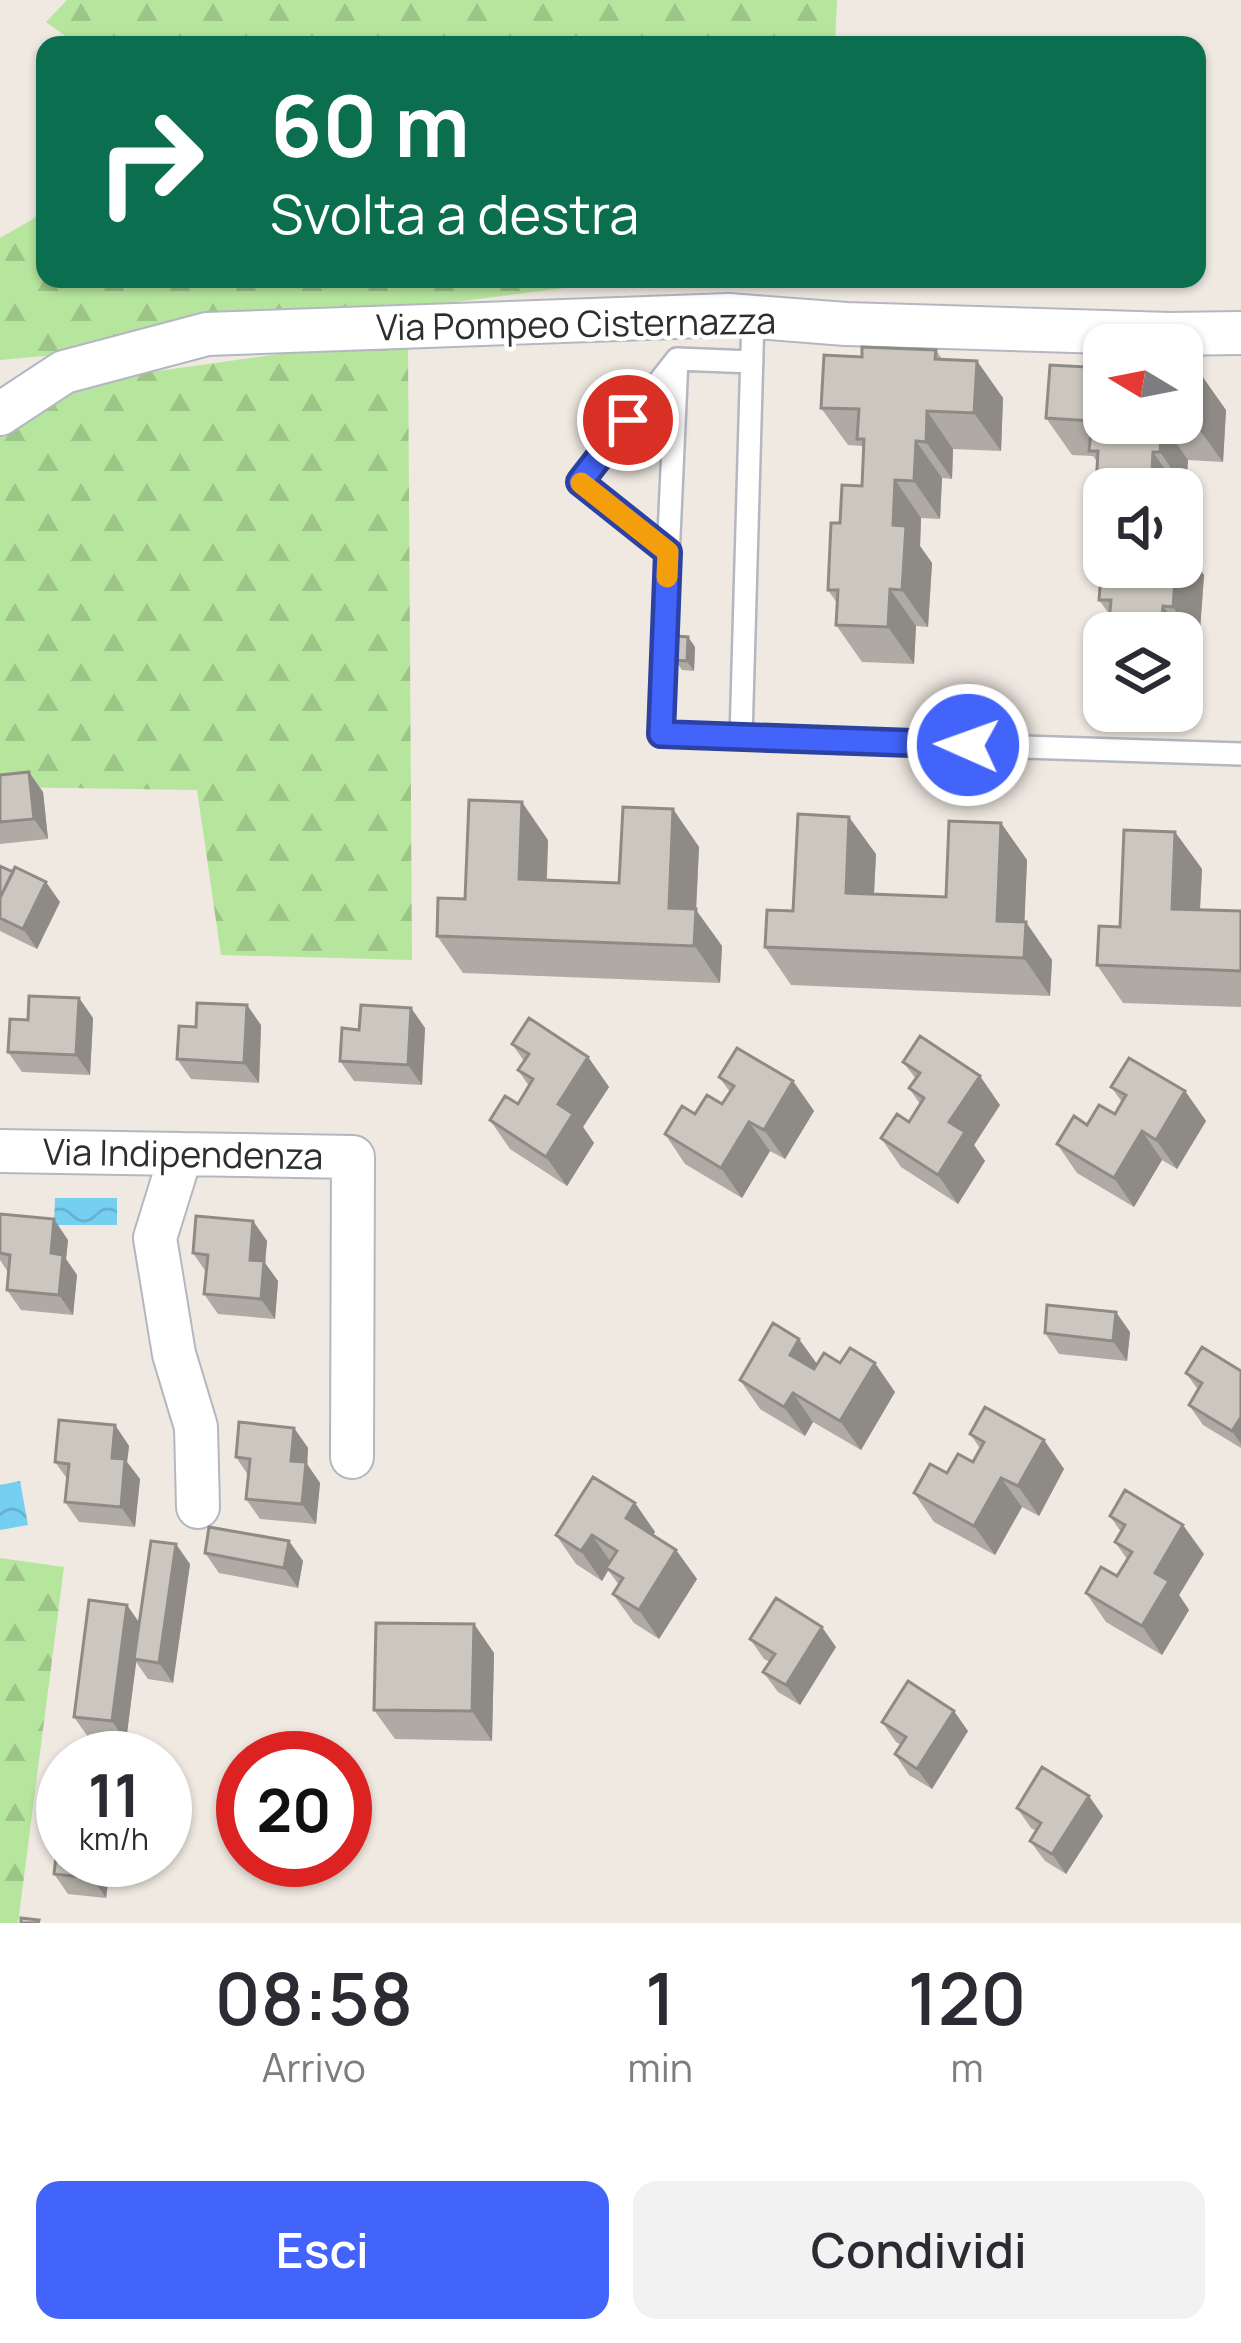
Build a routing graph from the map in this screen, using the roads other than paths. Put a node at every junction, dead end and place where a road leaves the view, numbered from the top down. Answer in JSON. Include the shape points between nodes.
{"nodes":[{"id":1,"x":753,"y":317,"type":"junction"},
{"id":2,"x":1241,"y":333,"type":"edge"},
{"id":3,"x":677,"y":359,"type":"junction"},
{"id":4,"x":752,"y":362,"type":"junction"},
{"id":5,"x":0,"y":414,"type":"edge"},
{"id":6,"x":668,"y":552,"type":"junction"},
{"id":7,"x":742,"y":737,"type":"junction"},
{"id":8,"x":1241,"y":754,"type":"edge"},
{"id":9,"x":0,"y":1151,"type":"edge"},
{"id":10,"x":181,"y":1154,"type":"junction"},
{"id":11,"x":352,"y":1457,"type":"dead end"},
{"id":12,"x":198,"y":1507,"type":"dead end"}],
"edges":[{"from":1,"to":2,"type":"street","name":"Via Pompeo Cisternazza"},
{"from":1,"to":4,"type":"lane"},
{"from":1,"to":5,"type":"street","name":"Via Pompeo Cisternazza","via":[[207,334],[64,372]]},
{"from":3,"to":4,"type":"lane"},
{"from":3,"to":6,"type":"lane"},
{"from":3,"to":6,"type":"lane","via":[[580,482]]},
{"from":4,"to":7,"type":"lane"},
{"from":6,"to":7,"type":"lane","via":[[661,734]]},
{"from":7,"to":8,"type":"lane"},
{"from":9,"to":10,"type":"street","name":"Via Indipendenza"},
{"from":10,"to":11,"type":"street","name":"Via Indipendenza","via":[[353,1157]]},
{"from":10,"to":12,"type":"street","via":[[155,1238],[174,1354],[196,1426]]}]}
